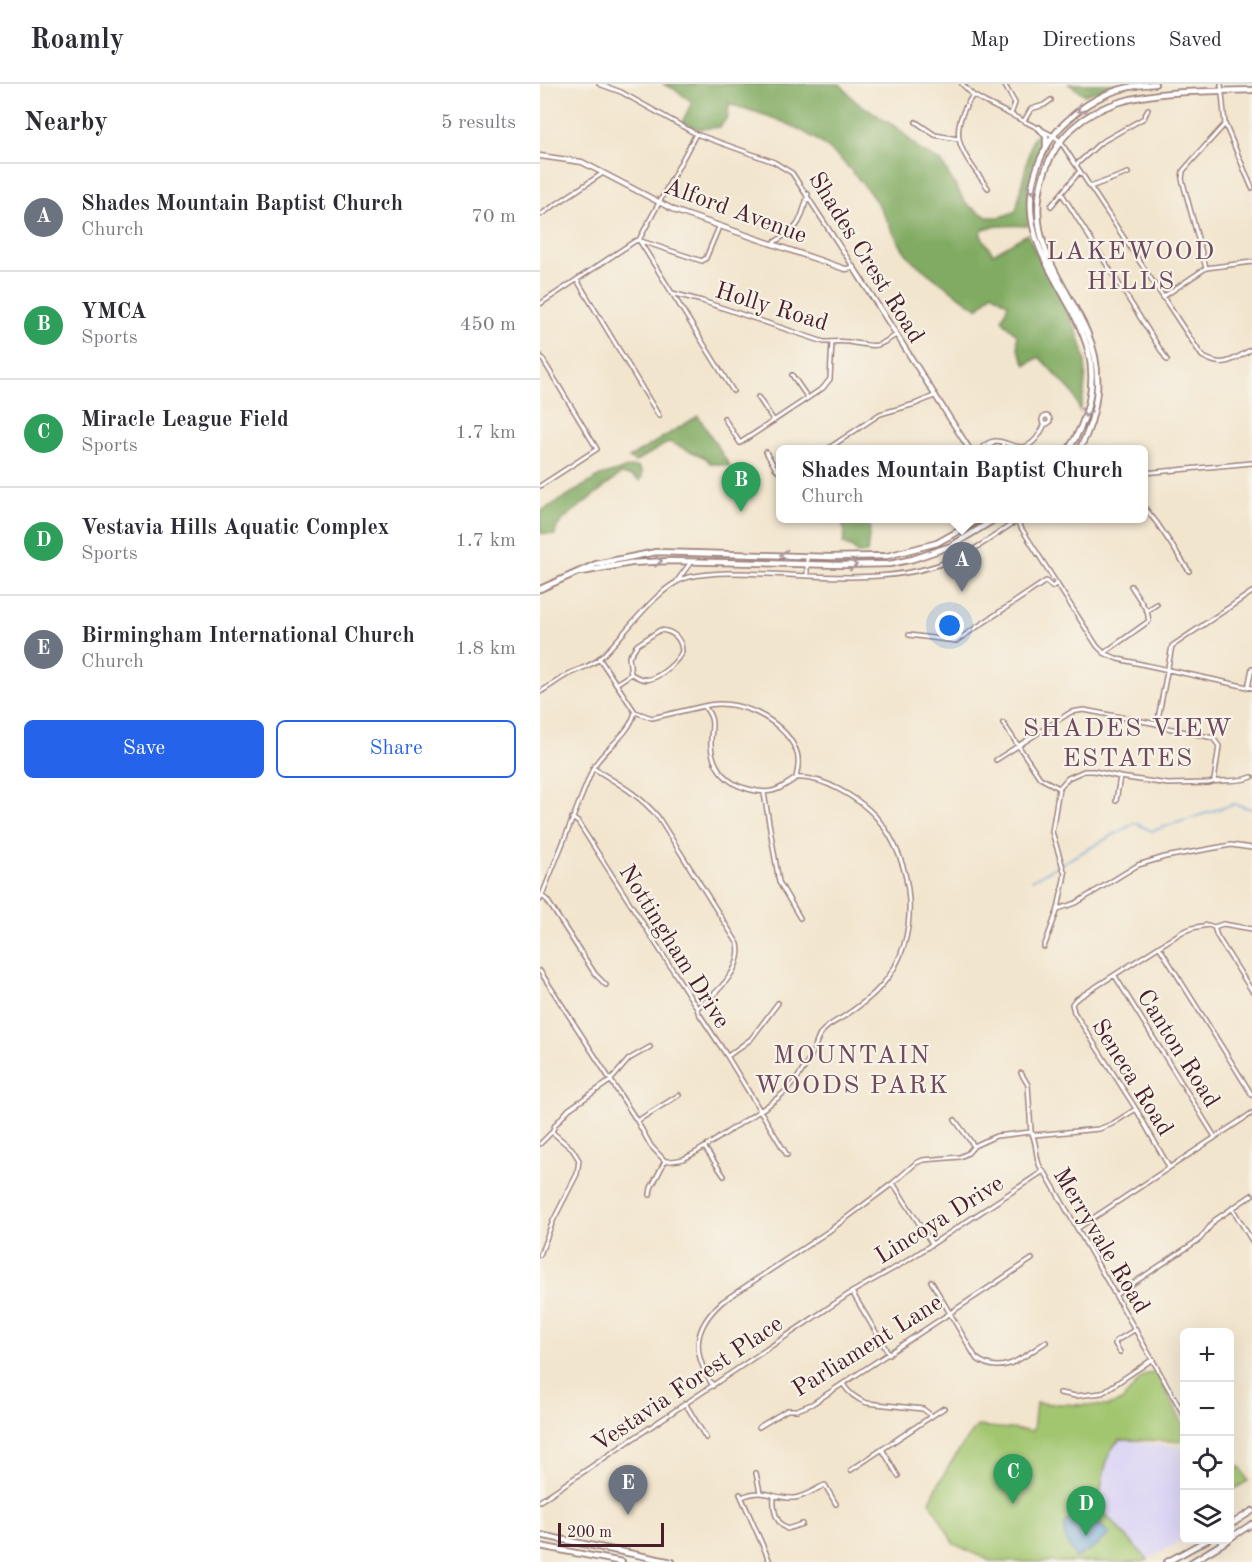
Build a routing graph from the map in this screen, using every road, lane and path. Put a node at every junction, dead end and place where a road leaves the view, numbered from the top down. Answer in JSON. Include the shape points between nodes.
{"nodes":[{"id":1,"x":598,"y":84,"type":"edge"},
{"id":2,"x":962,"y":84,"type":"edge"},
{"id":3,"x":1155,"y":84,"type":"edge"},
{"id":4,"x":1221,"y":84,"type":"edge"},
{"id":5,"x":1005,"y":85,"type":"edge"},
{"id":6,"x":1252,"y":90,"type":"edge"},
{"id":7,"x":1221,"y":91,"type":"junction"},
{"id":8,"x":973,"y":95,"type":"junction"},
{"id":9,"x":1051,"y":100,"type":"dead end"},
{"id":10,"x":1148,"y":109,"type":"dead end"},
{"id":11,"x":1010,"y":114,"type":"junction"},
{"id":12,"x":1024,"y":121,"type":"junction"},
{"id":13,"x":916,"y":122,"type":"dead end"},
{"id":14,"x":1225,"y":123,"type":"junction"},
{"id":15,"x":1039,"y":128,"type":"junction"},
{"id":16,"x":696,"y":134,"type":"junction"},
{"id":17,"x":1054,"y":136,"type":"junction"},
{"id":18,"x":958,"y":139,"type":"junction"},
{"id":19,"x":1060,"y":141,"type":"junction"},
{"id":20,"x":1046,"y":147,"type":"junction"},
{"id":21,"x":540,"y":156,"type":"edge"},
{"id":22,"x":1076,"y":165,"type":"junction"},
{"id":23,"x":1080,"y":171,"type":"junction"},
{"id":24,"x":603,"y":173,"type":"junction"},
{"id":25,"x":1128,"y":173,"type":"dead end"},
{"id":26,"x":1090,"y":187,"type":"junction"},
{"id":27,"x":988,"y":188,"type":"dead end"},
{"id":28,"x":1252,"y":188,"type":"edge"},
{"id":29,"x":808,"y":194,"type":"junction"},
{"id":30,"x":1062,"y":194,"type":"junction"},
{"id":31,"x":658,"y":202,"type":"junction"},
{"id":32,"x":1051,"y":206,"type":"dead end"},
{"id":33,"x":540,"y":215,"type":"edge"},
{"id":34,"x":719,"y":227,"type":"junction"},
{"id":35,"x":639,"y":240,"type":"junction"},
{"id":36,"x":773,"y":243,"type":"junction"},
{"id":37,"x":1046,"y":259,"type":"junction"},
{"id":38,"x":1252,"y":261,"type":"edge"},
{"id":39,"x":854,"y":268,"type":"junction"},
{"id":40,"x":1206,"y":268,"type":"junction"},
{"id":41,"x":577,"y":280,"type":"junction"},
{"id":42,"x":672,"y":293,"type":"junction"},
{"id":43,"x":1163,"y":297,"type":"junction"},
{"id":44,"x":540,"y":304,"type":"edge"},
{"id":45,"x":896,"y":335,"type":"junction"},
{"id":46,"x":832,"y":342,"type":"junction"},
{"id":47,"x":1252,"y":349,"type":"edge"},
{"id":48,"x":540,"y":355,"type":"edge"},
{"id":49,"x":1167,"y":360,"type":"dead end"},
{"id":50,"x":792,"y":375,"type":"dead end"},
{"id":51,"x":733,"y":391,"type":"dead end"},
{"id":52,"x":934,"y":396,"type":"junction"},
{"id":53,"x":758,"y":397,"type":"dead end"},
{"id":54,"x":808,"y":398,"type":"junction"},
{"id":55,"x":659,"y":416,"type":"dead end"},
{"id":56,"x":724,"y":418,"type":"dead end"},
{"id":57,"x":774,"y":421,"type":"junction"},
{"id":58,"x":1045,"y":424,"type":"dead end"},
{"id":59,"x":994,"y":441,"type":"junction"},
{"id":60,"x":1002,"y":442,"type":"junction"},
{"id":61,"x":834,"y":445,"type":"edge"},
{"id":62,"x":967,"y":445,"type":"edge"},
{"id":63,"x":986,"y":445,"type":"edge"},
{"id":64,"x":990,"y":445,"type":"edge"},
{"id":65,"x":1003,"y":445,"type":"edge"},
{"id":66,"x":1011,"y":445,"type":"edge"},
{"id":67,"x":1029,"y":445,"type":"edge"},
{"id":68,"x":1071,"y":445,"type":"edge"},
{"id":69,"x":1081,"y":445,"type":"edge"},
{"id":70,"x":766,"y":452,"type":"dead end"},
{"id":71,"x":1252,"y":463,"type":"edge"},
{"id":72,"x":776,"y":469,"type":"edge"},
{"id":73,"x":1148,"y":473,"type":"edge"},
{"id":74,"x":540,"y":486,"type":"edge"},
{"id":75,"x":1148,"y":513,"type":"edge"},
{"id":76,"x":975,"y":523,"type":"edge"},
{"id":77,"x":991,"y":523,"type":"edge"},
{"id":78,"x":1009,"y":523,"type":"edge"},
{"id":79,"x":1017,"y":523,"type":"edge"},
{"id":80,"x":971,"y":525,"type":"junction"},
{"id":81,"x":976,"y":533,"type":"junction"},
{"id":82,"x":911,"y":551,"type":"junction"},
{"id":83,"x":807,"y":556,"type":"junction"},
{"id":84,"x":913,"y":559,"type":"junction"},
{"id":85,"x":692,"y":561,"type":"junction"},
{"id":86,"x":807,"y":564,"type":"junction"},
{"id":87,"x":1189,"y":571,"type":"dead end"},
{"id":88,"x":579,"y":572,"type":"junction"},
{"id":89,"x":807,"y":576,"type":"junction"},
{"id":90,"x":676,"y":582,"type":"junction"},
{"id":91,"x":1057,"y":583,"type":"junction"},
{"id":92,"x":1131,"y":586,"type":"dead end"},
{"id":93,"x":540,"y":590,"type":"edge"},
{"id":94,"x":1252,"y":592,"type":"edge"},
{"id":95,"x":1157,"y":604,"type":"dead end"},
{"id":96,"x":1147,"y":610,"type":"junction"},
{"id":97,"x":909,"y":635,"type":"dead end"},
{"id":98,"x":1104,"y":653,"type":"junction"},
{"id":99,"x":599,"y":658,"type":"junction"},
{"id":100,"x":1252,"y":668,"type":"edge"},
{"id":101,"x":1168,"y":669,"type":"junction"},
{"id":102,"x":631,"y":674,"type":"junction"},
{"id":103,"x":616,"y":684,"type":"junction"},
{"id":104,"x":1250,"y":688,"type":"edge"},
{"id":105,"x":540,"y":692,"type":"edge"},
{"id":106,"x":704,"y":706,"type":"junction"},
{"id":107,"x":635,"y":712,"type":"junction"},
{"id":108,"x":1003,"y":723,"type":"dead end"},
{"id":109,"x":1157,"y":724,"type":"junction"},
{"id":110,"x":1018,"y":747,"type":"junction"},
{"id":111,"x":996,"y":760,"type":"dead end"},
{"id":112,"x":593,"y":768,"type":"junction"},
{"id":113,"x":1120,"y":777,"type":"junction"},
{"id":114,"x":1252,"y":777,"type":"edge"},
{"id":115,"x":796,"y":778,"type":"junction"},
{"id":116,"x":1214,"y":781,"type":"junction"},
{"id":117,"x":1059,"y":788,"type":"junction"},
{"id":118,"x":764,"y":793,"type":"junction"},
{"id":119,"x":1116,"y":801,"type":"dead end"},
{"id":120,"x":572,"y":818,"type":"junction"},
{"id":121,"x":1252,"y":848,"type":"edge"},
{"id":122,"x":541,"y":898,"type":"edge"},
{"id":123,"x":1058,"y":909,"type":"junction"},
{"id":124,"x":800,"y":918,"type":"dead end"},
{"id":125,"x":1215,"y":927,"type":"junction"},
{"id":126,"x":1252,"y":929,"type":"edge"},
{"id":127,"x":1044,"y":947,"type":"dead end"},
{"id":128,"x":1160,"y":948,"type":"junction"},
{"id":129,"x":540,"y":971,"type":"edge"},
{"id":130,"x":1115,"y":976,"type":"junction"},
{"id":131,"x":606,"y":985,"type":"dead end"},
{"id":132,"x":1252,"y":991,"type":"edge"},
{"id":133,"x":778,"y":1003,"type":"dead end"},
{"id":134,"x":697,"y":1008,"type":"junction"},
{"id":135,"x":650,"y":1047,"type":"dead end"},
{"id":136,"x":728,"y":1056,"type":"junction"},
{"id":137,"x":1020,"y":1073,"type":"dead end"},
{"id":138,"x":610,"y":1081,"type":"junction"},
{"id":139,"x":680,"y":1095,"type":"dead end"},
{"id":140,"x":1252,"y":1095,"type":"edge"},
{"id":141,"x":1136,"y":1109,"type":"junction"},
{"id":142,"x":759,"y":1111,"type":"junction"},
{"id":143,"x":1252,"y":1113,"type":"edge"},
{"id":144,"x":955,"y":1120,"type":"dead end"},
{"id":145,"x":637,"y":1121,"type":"junction"},
{"id":146,"x":552,"y":1132,"type":"junction"},
{"id":147,"x":1031,"y":1132,"type":"junction"},
{"id":148,"x":1215,"y":1137,"type":"junction"},
{"id":149,"x":540,"y":1144,"type":"edge"},
{"id":150,"x":974,"y":1146,"type":"junction"},
{"id":151,"x":705,"y":1148,"type":"junction"},
{"id":152,"x":787,"y":1155,"type":"dead end"},
{"id":153,"x":665,"y":1161,"type":"junction"},
{"id":154,"x":1169,"y":1167,"type":"junction"},
{"id":155,"x":1042,"y":1172,"type":"junction"},
{"id":156,"x":724,"y":1176,"type":"dead end"},
{"id":157,"x":893,"y":1183,"type":"junction"},
{"id":158,"x":650,"y":1194,"type":"dead end"},
{"id":159,"x":1252,"y":1195,"type":"edge"},
{"id":160,"x":1232,"y":1208,"type":"junction"},
{"id":161,"x":1078,"y":1228,"type":"junction"},
{"id":162,"x":1252,"y":1241,"type":"edge"},
{"id":163,"x":932,"y":1244,"type":"junction"},
{"id":164,"x":540,"y":1255,"type":"edge"},
{"id":165,"x":1032,"y":1258,"type":"dead end"},
{"id":166,"x":931,"y":1281,"type":"dead end"},
{"id":167,"x":852,"y":1292,"type":"junction"},
{"id":168,"x":1116,"y":1295,"type":"junction"},
{"id":169,"x":950,"y":1313,"type":"junction"},
{"id":170,"x":1136,"y":1329,"type":"junction"},
{"id":171,"x":1046,"y":1342,"type":"dead end"},
{"id":172,"x":1120,"y":1352,"type":"dead end"},
{"id":173,"x":889,"y":1354,"type":"junction"},
{"id":174,"x":1153,"y":1359,"type":"junction"},
{"id":175,"x":843,"y":1384,"type":"junction"},
{"id":176,"x":713,"y":1386,"type":"junction"},
{"id":177,"x":1060,"y":1393,"type":"dead end"},
{"id":178,"x":686,"y":1403,"type":"junction"},
{"id":179,"x":1180,"y":1405,"type":"edge"},
{"id":180,"x":944,"y":1408,"type":"dead end"},
{"id":181,"x":932,"y":1416,"type":"junction"},
{"id":182,"x":759,"y":1427,"type":"dead end"},
{"id":183,"x":706,"y":1438,"type":"dead end"},
{"id":184,"x":882,"y":1449,"type":"junction"},
{"id":185,"x":851,"y":1470,"type":"dead end"},
{"id":186,"x":756,"y":1473,"type":"dead end"},
{"id":187,"x":898,"y":1476,"type":"dead end"},
{"id":188,"x":760,"y":1492,"type":"junction"},
{"id":189,"x":774,"y":1496,"type":"junction"},
{"id":190,"x":540,"y":1501,"type":"edge"},
{"id":191,"x":836,"y":1504,"type":"dead end"},
{"id":192,"x":1252,"y":1511,"type":"edge"},
{"id":193,"x":1234,"y":1522,"type":"edge"},
{"id":194,"x":802,"y":1524,"type":"dead end"},
{"id":195,"x":1252,"y":1524,"type":"edge"},
{"id":196,"x":540,"y":1535,"type":"edge"},
{"id":197,"x":1234,"y":1535,"type":"edge"},
{"id":198,"x":1198,"y":1544,"type":"edge"},
{"id":199,"x":1220,"y":1544,"type":"edge"},
{"id":200,"x":540,"y":1546,"type":"edge"},
{"id":201,"x":622,"y":1562,"type":"edge"},
{"id":202,"x":672,"y":1562,"type":"edge"},
{"id":203,"x":770,"y":1562,"type":"edge"},
{"id":204,"x":1167,"y":1562,"type":"edge"},
{"id":205,"x":1192,"y":1562,"type":"edge"}],
"edges":[{"from":1,"to":16,"type":"street","name":"Shades Crest Road","via":[[621,92]]},
{"from":2,"to":8,"type":"street"},
{"from":3,"to":17,"type":"main road","one_way":true,"via":[[1131,86],[1096,99]]},
{"from":4,"to":7,"type":"street"},
{"from":5,"to":11,"type":"street","via":[[1015,103]]},
{"from":6,"to":7,"type":"main road"},
{"from":7,"to":14,"type":"street"},
{"from":7,"to":19,"type":"main road","via":[[1131,96],[1092,111]]},
{"from":8,"to":11,"type":"street"},
{"from":8,"to":18,"type":"street","via":[[960,115]]},
{"from":9,"to":12,"type":"street","via":[[1031,109]]},
{"from":10,"to":22,"type":"street","via":[[1144,118],[1100,143]]},
{"from":11,"to":12,"type":"street"},
{"from":12,"to":15,"type":"street"},
{"from":13,"to":18,"type":"street","via":[[935,135]]},
{"from":14,"to":28,"type":"street"},
{"from":14,"to":40,"type":"street","via":[[1183,171]]},
{"from":15,"to":17,"type":"street"},
{"from":15,"to":20,"type":"main road","via":[[1046,136]]},
{"from":16,"to":29,"type":"street","name":"Shades Crest Road","via":[[783,166]]},
{"from":16,"to":31,"type":"street"},
{"from":17,"to":19,"type":"street"},
{"from":17,"to":20,"type":"main road"},
{"from":18,"to":27,"type":"street"},
{"from":19,"to":22,"type":"street"},
{"from":19,"to":37,"type":"main road","via":[[1046,167],[1039,204]]},
{"from":20,"to":37,"type":"main road","one_way":true,"via":[[1034,176],[1031,202],[1034,232]]},
{"from":21,"to":24,"type":"street","name":"Alford Avenue","via":[[574,160]]},
{"from":22,"to":23,"type":"street"},
{"from":23,"to":26,"type":"street"},
{"from":23,"to":30,"type":"street"},
{"from":24,"to":31,"type":"street","name":"Alford Avenue"},
{"from":24,"to":33,"type":"street"},
{"from":25,"to":26,"type":"street"},
{"from":26,"to":43,"type":"street"},
{"from":29,"to":36,"type":"street","via":[[798,225]]},
{"from":29,"to":39,"type":"street","name":"Shades Crest Road"},
{"from":30,"to":32,"type":"street"},
{"from":30,"to":49,"type":"street"},
{"from":31,"to":34,"type":"street","name":"Alford Avenue"},
{"from":31,"to":35,"type":"street"},
{"from":34,"to":35,"type":"street","via":[[702,261]]},
{"from":34,"to":36,"type":"street","name":"Alford Avenue"},
{"from":35,"to":41,"type":"street"},
{"from":35,"to":42,"type":"street"},
{"from":36,"to":39,"type":"street","name":"Alford Avenue","via":[[845,269]]},
{"from":37,"to":68,"type":"main road","one_way":true,"via":[[1088,349],[1091,392],[1085,417]]},
{"from":37,"to":69,"type":"main road","via":[[1087,331],[1097,369],[1093,417]]},
{"from":38,"to":40,"type":"street"},
{"from":39,"to":45,"type":"street","name":"Shades Crest Road"},
{"from":40,"to":43,"type":"street"},
{"from":41,"to":44,"type":"street"},
{"from":41,"to":55,"type":"street"},
{"from":42,"to":46,"type":"street","name":"Holly Road","via":[[817,341]]},
{"from":42,"to":51,"type":"street"},
{"from":43,"to":47,"type":"street","via":[[1198,352],[1211,362],[1230,362]]},
{"from":45,"to":46,"type":"street","name":"Holly Road","via":[[870,347]]},
{"from":45,"to":52,"type":"street","name":"Shades Crest Road"},
{"from":46,"to":54,"type":"street","via":[[830,379]]},
{"from":48,"to":74,"type":"street","via":[[597,449]]},
{"from":50,"to":54,"type":"street"},
{"from":52,"to":61,"type":"street","via":[[880,414]]},
{"from":52,"to":62,"type":"street","name":"Shades Crest Road"},
{"from":53,"to":57,"type":"street"},
{"from":54,"to":57,"type":"street"},
{"from":56,"to":57,"type":"street","via":[[740,443]]},
{"from":58,"to":67,"type":"street"},
{"from":59,"to":60,"type":"street"},
{"from":59,"to":63,"type":"street"},
{"from":59,"to":64,"type":"street"},
{"from":60,"to":65,"type":"street"},
{"from":60,"to":66,"type":"street"},
{"from":70,"to":72,"type":"street"},
{"from":71,"to":73,"type":"street"},
{"from":75,"to":87,"type":"street"},
{"from":76,"to":80,"type":"main road"},
{"from":77,"to":81,"type":"main road"},
{"from":78,"to":89,"type":"street","via":[[966,554],[938,564],[866,578]]},
{"from":79,"to":91,"type":"street"},
{"from":80,"to":81,"type":"main road"},
{"from":80,"to":82,"type":"main road"},
{"from":81,"to":84,"type":"main road"},
{"from":82,"to":83,"type":"main road","via":[[878,557]]},
{"from":82,"to":84,"type":"main road"},
{"from":83,"to":86,"type":"street"},
{"from":83,"to":88,"type":"main road","one_way":true,"via":[[656,552],[604,562]]},
{"from":86,"to":84,"type":"main road","one_way":true,"via":[[879,564]]},
{"from":85,"to":86,"type":"main road"},
{"from":88,"to":85,"type":"main road","one_way":true,"via":[[631,563]]},
{"from":85,"to":90,"type":"street"},
{"from":86,"to":89,"type":"street"},
{"from":88,"to":93,"type":"main road"},
{"from":89,"to":90,"type":"street","via":[[718,574]]},
{"from":90,"to":99,"type":"street"},
{"from":91,"to":97,"type":"street","via":[[1052,586],[1046,581],[956,640]]},
{"from":91,"to":98,"type":"street"},
{"from":92,"to":96,"type":"street"},
{"from":94,"to":101,"type":"street","via":[[1178,641],[1173,646]]},
{"from":95,"to":96,"type":"street"},
{"from":96,"to":98,"type":"street","via":[[1149,621]]},
{"from":98,"to":101,"type":"street"},
{"from":99,"to":103,"type":"street"},
{"from":99,"to":105,"type":"street"},
{"from":100,"to":104,"type":"street"},
{"from":101,"to":104,"type":"street"},
{"from":101,"to":109,"type":"street"},
{"from":102,"to":102,"type":"street","via":[[649,679],[679,659],[682,646],[675,634],[660,630],[633,649],[629,657]]},
{"from":102,"to":103,"type":"street"},
{"from":103,"to":107,"type":"street"},
{"from":106,"to":107,"type":"street","via":[[652,718]]},
{"from":106,"to":115,"type":"street","via":[[740,706],[775,725],[797,751]]},
{"from":106,"to":118,"type":"street","via":[[712,719],[715,765],[741,788]]},
{"from":107,"to":112,"type":"street","via":[[630,726]]},
{"from":108,"to":110,"type":"street"},
{"from":109,"to":110,"type":"street","via":[[1076,710]]},
{"from":109,"to":116,"type":"street","via":[[1213,738],[1219,750]]},
{"from":110,"to":111,"type":"street"},
{"from":110,"to":117,"type":"street","via":[[1040,778]]},
{"from":112,"to":120,"type":"street"},
{"from":112,"to":134,"type":"street","via":[[638,796],[658,817],[738,944],[739,958],[732,972]]},
{"from":113,"to":116,"type":"street","via":[[1168,784]]},
{"from":113,"to":117,"type":"street","via":[[1084,771],[1068,778]]},
{"from":113,"to":119,"type":"street"},
{"from":114,"to":116,"type":"street"},
{"from":115,"to":118,"type":"street","via":[[778,790]]},
{"from":115,"to":142,"type":"street","via":[[844,791],[882,824],[906,876],[910,918],[899,957],[882,985],[864,1004],[821,1033],[812,1056],[795,1081]]},
{"from":117,"to":123,"type":"street","via":[[1052,832],[1065,874]]},
{"from":118,"to":124,"type":"street","via":[[779,882]]},
{"from":120,"to":122,"type":"street"},
{"from":120,"to":134,"type":"street","name":"Nottingham Drive"},
{"from":121,"to":123,"type":"street","via":[[1208,848],[1147,862],[1076,903]]},
{"from":122,"to":131,"type":"street"},
{"from":123,"to":127,"type":"street"},
{"from":125,"to":126,"type":"street","via":[[1223,924]]},
{"from":125,"to":128,"type":"street","via":[[1192,928]]},
{"from":125,"to":132,"type":"street"},
{"from":128,"to":130,"type":"street"},
{"from":128,"to":140,"type":"street"},
{"from":129,"to":138,"type":"street"},
{"from":130,"to":141,"type":"street","name":"Seneca Road","via":[[1072,1004]]},
{"from":130,"to":148,"type":"street","name":"Canton Road"},
{"from":133,"to":136,"type":"street","via":[[751,1039]]},
{"from":134,"to":136,"type":"street","name":"Nottingham Drive"},
{"from":135,"to":138,"type":"street","via":[[629,1059]]},
{"from":136,"to":142,"type":"street","name":"Nottingham Drive"},
{"from":137,"to":147,"type":"street","name":"Merryvale Road","via":[[1028,1085]]},
{"from":138,"to":145,"type":"street"},
{"from":138,"to":146,"type":"street","via":[[569,1109]]},
{"from":139,"to":145,"type":"street"},
{"from":141,"to":147,"type":"street","via":[[1099,1129],[1034,1135]]},
{"from":141,"to":154,"type":"street","name":"Seneca Road"},
{"from":142,"to":151,"type":"street"},
{"from":142,"to":152,"type":"street","name":"Nottingham Drive"},
{"from":143,"to":148,"type":"street"},
{"from":144,"to":150,"type":"street"},
{"from":145,"to":153,"type":"street"},
{"from":146,"to":149,"type":"street"},
{"from":146,"to":164,"type":"street","via":[[579,1160],[577,1174]]},
{"from":147,"to":150,"type":"street","via":[[996,1136]]},
{"from":147,"to":155,"type":"street","name":"Merryvale Road"},
{"from":148,"to":154,"type":"street"},
{"from":150,"to":157,"type":"street","via":[[960,1157],[916,1163]]},
{"from":151,"to":153,"type":"street","via":[[681,1160]]},
{"from":151,"to":156,"type":"street"},
{"from":153,"to":158,"type":"street"},
{"from":154,"to":161,"type":"street"},
{"from":155,"to":161,"type":"street","name":"Merryvale Road"},
{"from":155,"to":163,"type":"street","name":"Lincoya Drive"},
{"from":157,"to":163,"type":"street"},
{"from":157,"to":176,"type":"street","via":[[713,1310],[700,1333],[698,1354]]},
{"from":159,"to":160,"type":"street"},
{"from":160,"to":162,"type":"street"},
{"from":160,"to":168,"type":"street","via":[[1212,1222],[1200,1239]]},
{"from":161,"to":168,"type":"street","name":"Merryvale Road"},
{"from":163,"to":167,"type":"street","name":"Lincoya Drive"},
{"from":165,"to":169,"type":"street","name":"Parliament Lane"},
{"from":166,"to":169,"type":"street"},
{"from":167,"to":173,"type":"street"},
{"from":167,"to":176,"type":"street","name":"Vestavia Forest Place"},
{"from":168,"to":170,"type":"street","name":"Merryvale Road"},
{"from":169,"to":171,"type":"street","via":[[976,1358],[992,1366],[1010,1365]]},
{"from":169,"to":173,"type":"street","name":"Parliament Lane"},
{"from":170,"to":172,"type":"street","via":[[1116,1341]]},
{"from":170,"to":174,"type":"street","name":"Merryvale Road"},
{"from":173,"to":175,"type":"street","name":"Parliament Lane"},
{"from":174,"to":177,"type":"street","via":[[1106,1391],[1076,1396]]},
{"from":174,"to":179,"type":"street","name":"Merryvale Road"},
{"from":175,"to":181,"type":"street","via":[[867,1403],[923,1409]]},
{"from":175,"to":182,"type":"street","name":"Parliament Lane","via":[[812,1404],[787,1410]]},
{"from":176,"to":178,"type":"street","name":"Vestavia Forest Place"},
{"from":178,"to":183,"type":"street"},
{"from":178,"to":190,"type":"street","name":"Vestavia Forest Place"},
{"from":180,"to":181,"type":"street"},
{"from":181,"to":184,"type":"street"},
{"from":184,"to":185,"type":"street"},
{"from":184,"to":187,"type":"street"},
{"from":186,"to":188,"type":"street"},
{"from":188,"to":189,"type":"street"},
{"from":188,"to":203,"type":"street","via":[[741,1496]]},
{"from":189,"to":191,"type":"street","via":[[794,1498],[825,1485]]},
{"from":189,"to":194,"type":"street","via":[[775,1515],[782,1526],[787,1529]]},
{"from":192,"to":193,"type":"main road"},
{"from":195,"to":197,"type":"main road"},
{"from":196,"to":202,"type":"main road"},
{"from":198,"to":204,"type":"main road"},
{"from":199,"to":205,"type":"main road"},
{"from":200,"to":201,"type":"main road"}]}
